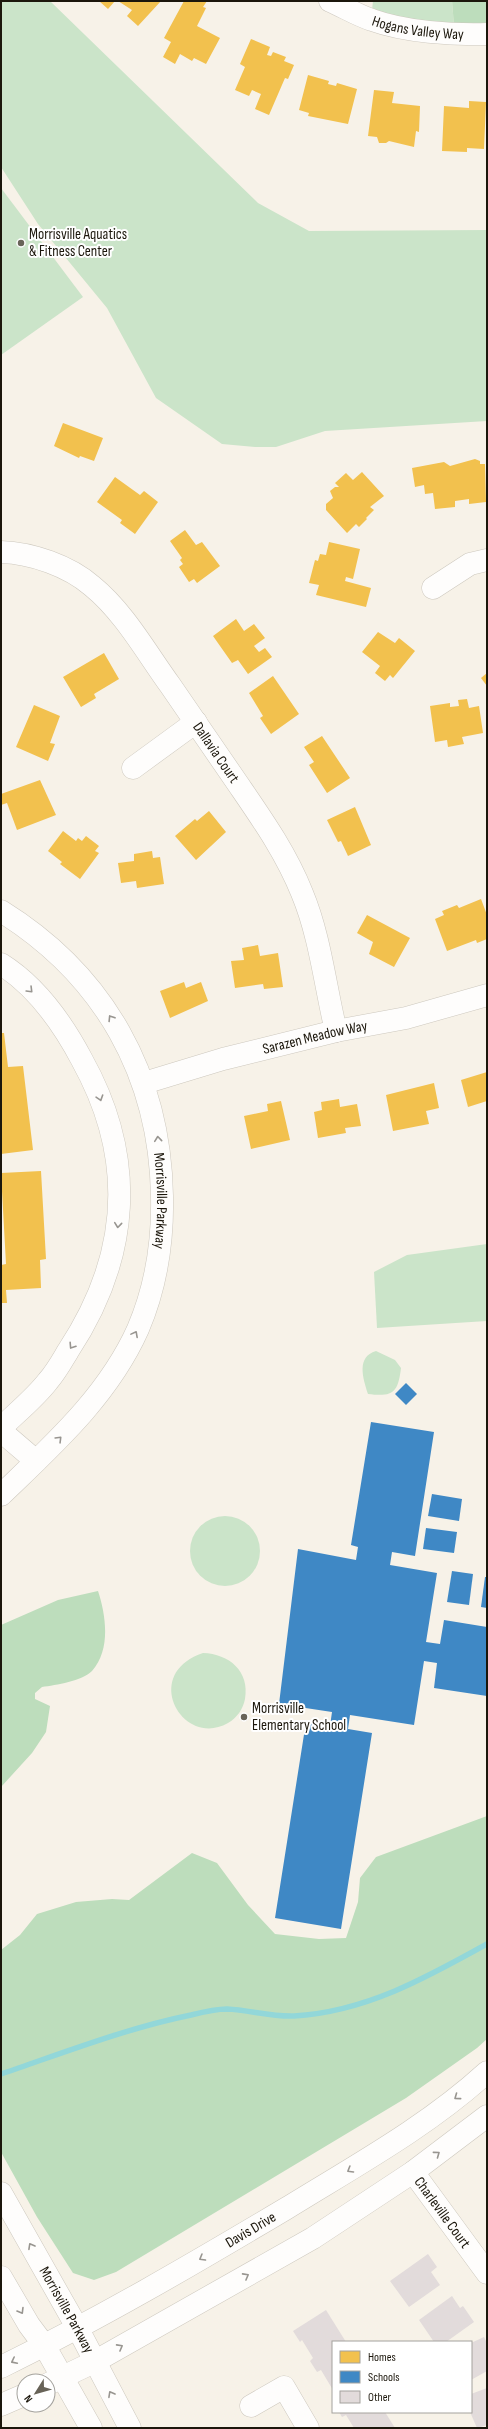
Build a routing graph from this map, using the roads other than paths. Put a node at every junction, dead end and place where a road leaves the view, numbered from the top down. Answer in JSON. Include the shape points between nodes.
{"nodes":[{"id":1,"x":330,"y":1,"type":"edge"},
{"id":2,"x":487,"y":34,"type":"edge"},
{"id":3,"x":1,"y":552,"type":"edge"},
{"id":4,"x":487,"y":560,"type":"edge"},
{"id":5,"x":433,"y":588,"type":"dead end"},
{"id":6,"x":196,"y":722,"type":"junction"},
{"id":7,"x":133,"y":768,"type":"dead end"},
{"id":8,"x":1,"y":911,"type":"edge"},
{"id":9,"x":1,"y":964,"type":"edge"},
{"id":10,"x":487,"y":996,"type":"edge"},
{"id":11,"x":336,"y":1031,"type":"junction"},
{"id":12,"x":144,"y":1083,"type":"junction"},
{"id":13,"x":1,"y":1428,"type":"edge"},
{"id":14,"x":1,"y":1431,"type":"edge"},
{"id":15,"x":36,"y":1461,"type":"junction"},
{"id":16,"x":1,"y":1495,"type":"edge"},
{"id":17,"x":487,"y":2072,"type":"edge"},
{"id":18,"x":487,"y":2116,"type":"edge"},
{"id":19,"x":413,"y":2172,"type":"junction"},
{"id":20,"x":1,"y":2193,"type":"edge"},
{"id":21,"x":487,"y":2273,"type":"edge"},
{"id":22,"x":1,"y":2277,"type":"edge"},
{"id":23,"x":78,"y":2329,"type":"junction"},
{"id":24,"x":44,"y":2345,"type":"junction"},
{"id":25,"x":94,"y":2362,"type":"junction"},
{"id":26,"x":1,"y":2367,"type":"edge"},
{"id":27,"x":53,"y":2373,"type":"edge"},
{"id":28,"x":56,"y":2380,"type":"edge"},
{"id":29,"x":56,"y":2381,"type":"edge"},
{"id":30,"x":16,"y":2399,"type":"edge"},
{"id":31,"x":1,"y":2406,"type":"edge"},
{"id":32,"x":251,"y":2406,"type":"dead end"},
{"id":33,"x":91,"y":2428,"type":"edge"},
{"id":34,"x":130,"y":2428,"type":"edge"},
{"id":35,"x":308,"y":2428,"type":"edge"}],
"edges":[{"from":1,"to":2,"type":"main road","name":"Hogans Valley Way","via":[[392,26],[440,33]]},
{"from":3,"to":6,"type":"main road","name":"Dallavia Court","via":[[34,557],[58,565],[91,584],[117,611]]},
{"from":4,"to":5,"type":"main road","via":[[470,564]]},
{"from":6,"to":7,"type":"main road"},
{"from":6,"to":11,"type":"main road","name":"Dallavia Court","via":[[271,832],[303,894],[313,926]]},
{"from":12,"to":8,"type":"main road","name":"Morrisville Parkway","one_way":true,"via":[[126,1041],[104,1007],[69,965],[41,938]]},
{"from":9,"to":13,"type":"main road","one_way":true,"via":[[12,971],[47,1006],[73,1043],[96,1084],[112,1134],[119,1172],[118,1226],[113,1253],[95,1303],[79,1335],[48,1381]]},
{"from":10,"to":11,"type":"main road","name":"Sarazen Meadow Way","via":[[406,1018]]},
{"from":11,"to":12,"type":"main road","name":"Sarazen Meadow Way","via":[[223,1058]]},
{"from":15,"to":12,"type":"main road","name":"Morrisville Parkway","one_way":true,"via":[[82,1415],[103,1389],[138,1328],[151,1289],[161,1248],[162,1178],[157,1131]]},
{"from":14,"to":15,"type":"main road"},
{"from":15,"to":16,"type":"main road","name":"Morrisville Parkway"},
{"from":17,"to":23,"type":"main road","name":"Davis Drive","one_way":true,"via":[[436,2113],[369,2158]]},
{"from":19,"to":18,"type":"main road","one_way":true},
{"from":19,"to":21,"type":"main road","name":"Charleville Court"},
{"from":25,"to":19,"type":"main road","one_way":true,"via":[[313,2238]]},
{"from":23,"to":20,"type":"main road","name":"Morrisville Parkway","one_way":true},
{"from":22,"to":24,"type":"main road","one_way":true},
{"from":23,"to":24,"type":"main road","name":"Davis Drive"},
{"from":23,"to":25,"type":"main road","name":"Morrisville Parkway"},
{"from":24,"to":26,"type":"main road","name":"Davis Drive","one_way":true},
{"from":24,"to":27,"type":"main road"},
{"from":25,"to":28,"type":"main road"},
{"from":34,"to":25,"type":"main road","name":"Morrisville Parkway","one_way":true},
{"from":29,"to":33,"type":"main road"},
{"from":30,"to":31,"type":"main road"},
{"from":32,"to":35,"type":"main road","via":[[284,2387]]}]}
